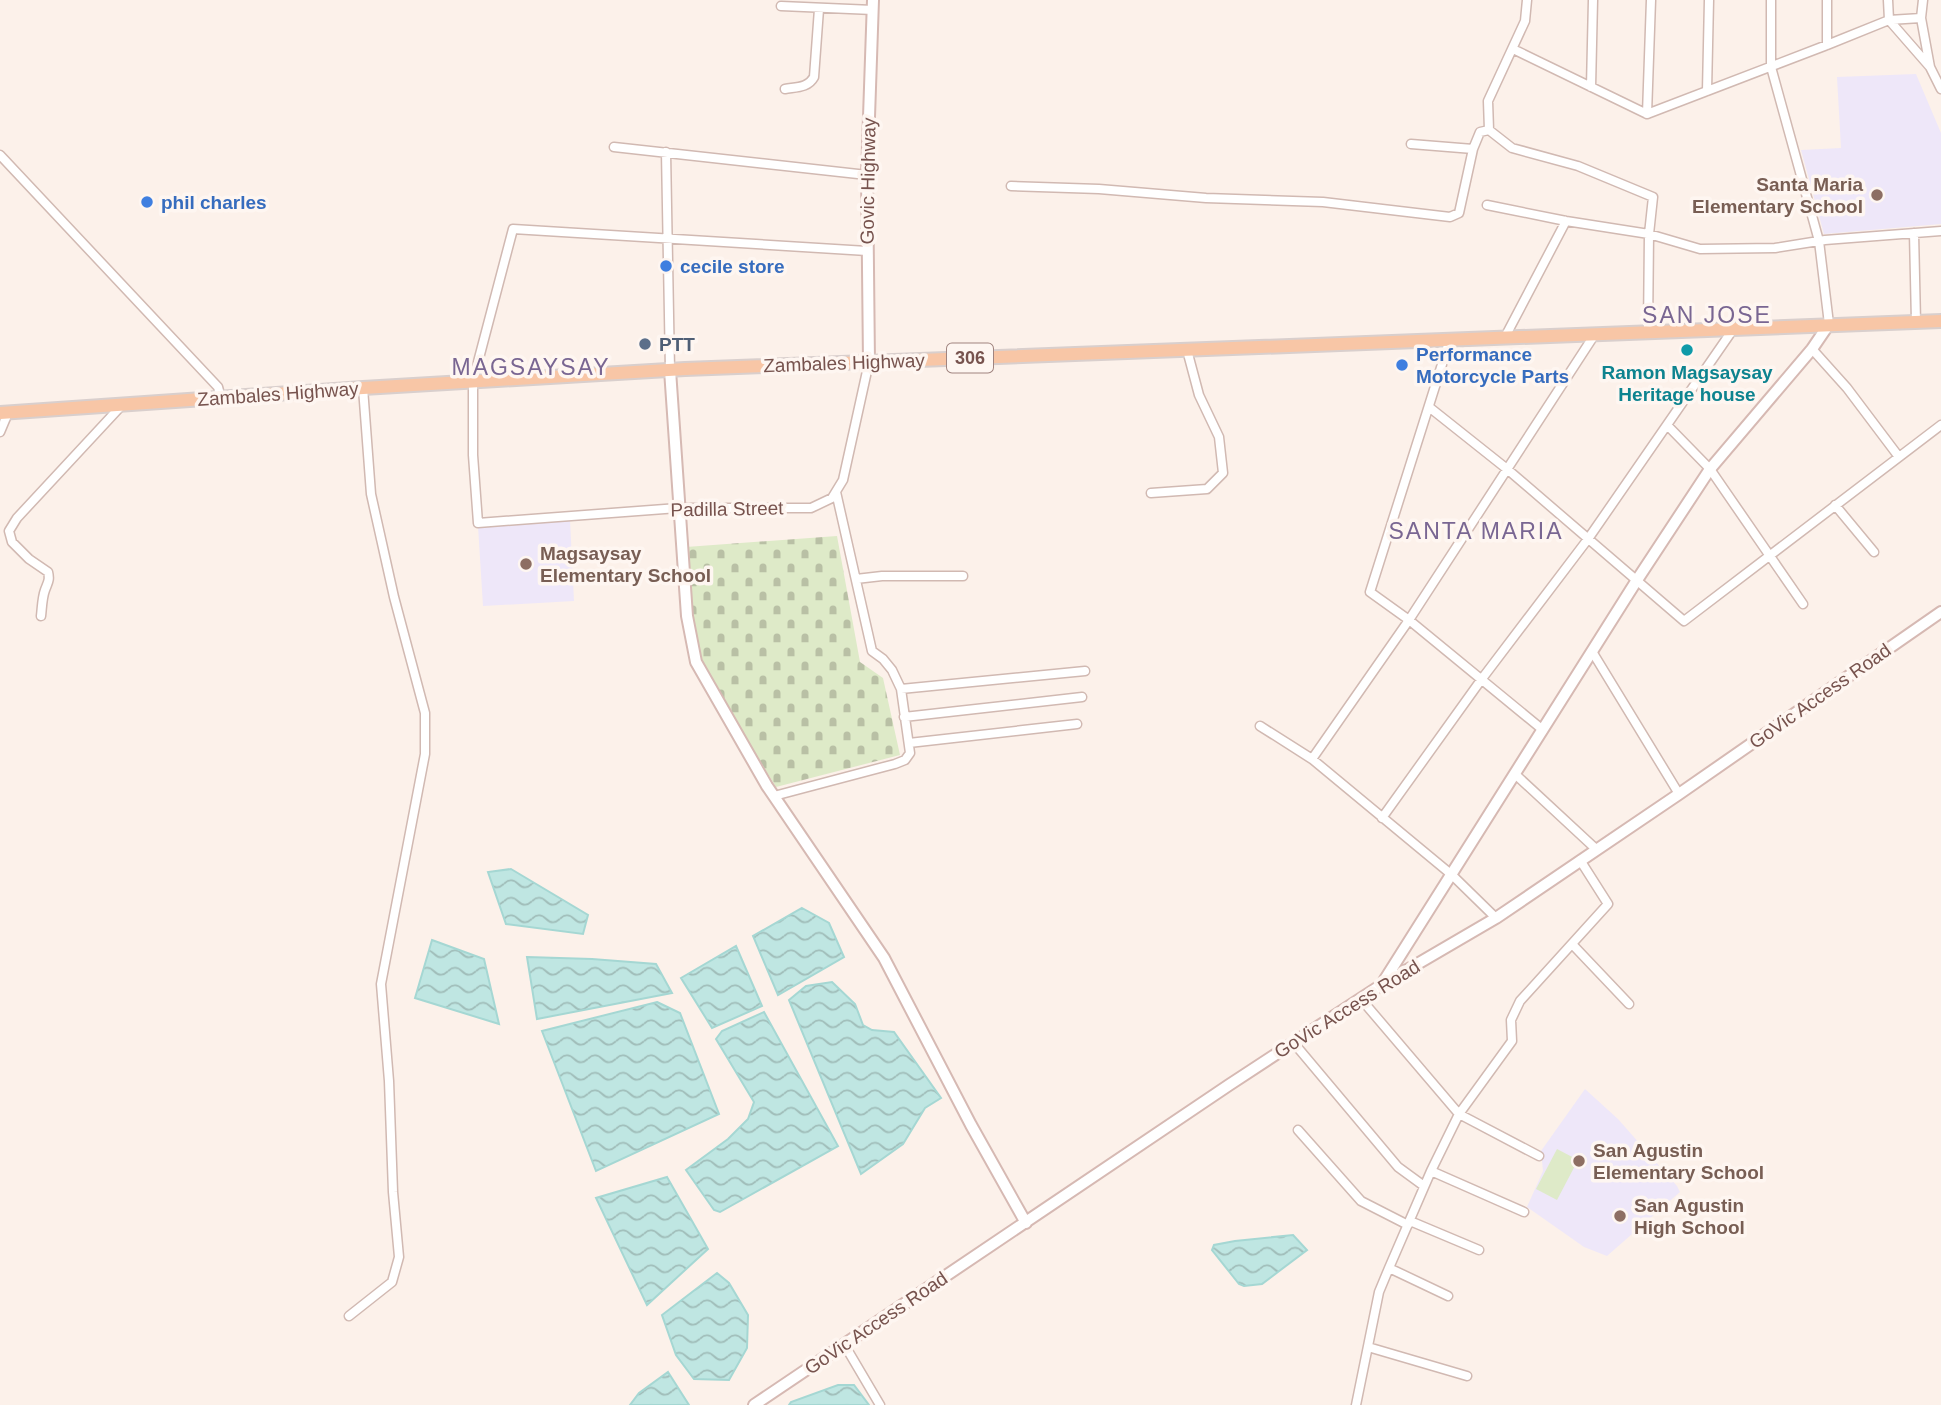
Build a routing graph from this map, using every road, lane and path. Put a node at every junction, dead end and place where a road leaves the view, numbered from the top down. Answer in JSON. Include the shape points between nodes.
{"nodes":[{"id":1,"x":1527,"y":0,"type":"edge"},
{"id":2,"x":1593,"y":0,"type":"edge"},
{"id":3,"x":1651,"y":0,"type":"edge"},
{"id":4,"x":1709,"y":0,"type":"edge"},
{"id":5,"x":1771,"y":0,"type":"edge"},
{"id":6,"x":1827,"y":0,"type":"edge"},
{"id":7,"x":1888,"y":0,"type":"edge"},
{"id":8,"x":1923,"y":0,"type":"edge"},
{"id":9,"x":873,"y":5,"type":"edge"},
{"id":10,"x":781,"y":6,"type":"dead end"},
{"id":11,"x":819,"y":9,"type":"junction"},
{"id":12,"x":1921,"y":18,"type":"junction"},
{"id":13,"x":1889,"y":20,"type":"junction"},
{"id":14,"x":1827,"y":45,"type":"junction"},
{"id":15,"x":1513,"y":48,"type":"junction"},
{"id":16,"x":1771,"y":67,"type":"junction"},
{"id":17,"x":1930,"y":67,"type":"junction"},
{"id":18,"x":1591,"y":87,"type":"junction"},
{"id":19,"x":785,"y":89,"type":"dead end"},
{"id":20,"x":1941,"y":89,"type":"edge"},
{"id":21,"x":1707,"y":91,"type":"junction"},
{"id":22,"x":1647,"y":114,"type":"junction"},
{"id":23,"x":1489,"y":130,"type":"junction"},
{"id":24,"x":1411,"y":144,"type":"dead end"},
{"id":25,"x":614,"y":147,"type":"dead end"},
{"id":26,"x":1473,"y":149,"type":"junction"},
{"id":27,"x":666,"y":152,"type":"junction"},
{"id":28,"x":0,"y":155,"type":"edge"},
{"id":29,"x":867,"y":175,"type":"junction"},
{"id":30,"x":1012,"y":186,"type":"dead end"},
{"id":31,"x":1487,"y":205,"type":"dead end"},
{"id":32,"x":1566,"y":221,"type":"junction"},
{"id":33,"x":1941,"y":230,"type":"edge"},
{"id":34,"x":1914,"y":233,"type":"junction"},
{"id":35,"x":1649,"y":234,"type":"junction"},
{"id":36,"x":667,"y":238,"type":"junction"},
{"id":37,"x":1819,"y":241,"type":"junction"},
{"id":38,"x":867,"y":251,"type":"junction"},
{"id":39,"x":1941,"y":321,"type":"edge"},
{"id":40,"x":1916,"y":322,"type":"junction"},
{"id":41,"x":1829,"y":324,"type":"junction"},
{"id":42,"x":1734,"y":328,"type":"junction"},
{"id":43,"x":1648,"y":331,"type":"junction"},
{"id":44,"x":1594,"y":334,"type":"junction"},
{"id":45,"x":1505,"y":337,"type":"junction"},
{"id":46,"x":1450,"y":339,"type":"junction"},
{"id":47,"x":1812,"y":349,"type":"junction"},
{"id":48,"x":1187,"y":350,"type":"junction"},
{"id":49,"x":869,"y":362,"type":"junction"},
{"id":50,"x":670,"y":370,"type":"junction"},
{"id":51,"x":473,"y":381,"type":"junction"},
{"id":52,"x":363,"y":388,"type":"junction"},
{"id":53,"x":221,"y":398,"type":"junction"},
{"id":54,"x":122,"y":405,"type":"junction"},
{"id":55,"x":1429,"y":407,"type":"junction"},
{"id":56,"x":4,"y":413,"type":"edge"},
{"id":57,"x":1667,"y":425,"type":"junction"},
{"id":58,"x":1941,"y":425,"type":"edge"},
{"id":59,"x":0,"y":432,"type":"edge"},
{"id":60,"x":1899,"y":457,"type":"junction"},
{"id":61,"x":1507,"y":469,"type":"junction"},
{"id":62,"x":1710,"y":470,"type":"junction"},
{"id":63,"x":836,"y":492,"type":"junction"},
{"id":64,"x":1151,"y":493,"type":"dead end"},
{"id":65,"x":1835,"y":505,"type":"junction"},
{"id":66,"x":678,"y":508,"type":"junction"},
{"id":67,"x":1588,"y":539,"type":"junction"},
{"id":68,"x":1874,"y":552,"type":"dead end"},
{"id":69,"x":1770,"y":555,"type":"junction"},
{"id":70,"x":963,"y":576,"type":"dead end"},
{"id":71,"x":856,"y":579,"type":"junction"},
{"id":72,"x":1637,"y":580,"type":"junction"},
{"id":73,"x":1803,"y":604,"type":"dead end"},
{"id":74,"x":1941,"y":612,"type":"edge"},
{"id":75,"x":41,"y":616,"type":"dead end"},
{"id":76,"x":1409,"y":621,"type":"junction"},
{"id":77,"x":1592,"y":653,"type":"junction"},
{"id":78,"x":1085,"y":671,"type":"dead end"},
{"id":79,"x":1481,"y":680,"type":"junction"},
{"id":80,"x":901,"y":689,"type":"junction"},
{"id":81,"x":1082,"y":697,"type":"dead end"},
{"id":82,"x":904,"y":717,"type":"junction"},
{"id":83,"x":1077,"y":724,"type":"dead end"},
{"id":84,"x":1260,"y":726,"type":"dead end"},
{"id":85,"x":1543,"y":730,"type":"junction"},
{"id":86,"x":909,"y":743,"type":"junction"},
{"id":87,"x":1312,"y":759,"type":"junction"},
{"id":88,"x":1515,"y":774,"type":"junction"},
{"id":89,"x":1679,"y":793,"type":"junction"},
{"id":90,"x":774,"y":796,"type":"junction"},
{"id":91,"x":1382,"y":818,"type":"junction"},
{"id":92,"x":1597,"y":850,"type":"junction"},
{"id":93,"x":1580,"y":860,"type":"junction"},
{"id":94,"x":1452,"y":875,"type":"junction"},
{"id":95,"x":1496,"y":918,"type":"junction"},
{"id":96,"x":1572,"y":944,"type":"junction"},
{"id":97,"x":1383,"y":984,"type":"junction"},
{"id":98,"x":1361,"y":999,"type":"junction"},
{"id":99,"x":1629,"y":1004,"type":"dead end"},
{"id":100,"x":1293,"y":1042,"type":"junction"},
{"id":101,"x":1459,"y":1114,"type":"junction"},
{"id":102,"x":1298,"y":1130,"type":"dead end"},
{"id":103,"x":1539,"y":1156,"type":"dead end"},
{"id":104,"x":1431,"y":1171,"type":"junction"},
{"id":105,"x":1424,"y":1186,"type":"junction"},
{"id":106,"x":1524,"y":1212,"type":"dead end"},
{"id":107,"x":1026,"y":1223,"type":"junction"},
{"id":108,"x":1409,"y":1223,"type":"junction"},
{"id":109,"x":1479,"y":1250,"type":"dead end"},
{"id":110,"x":1389,"y":1268,"type":"junction"},
{"id":111,"x":1448,"y":1296,"type":"dead end"},
{"id":112,"x":349,"y":1316,"type":"dead end"},
{"id":113,"x":844,"y":1343,"type":"junction"},
{"id":114,"x":1368,"y":1347,"type":"junction"},
{"id":115,"x":1467,"y":1376,"type":"dead end"},
{"id":116,"x":754,"y":1405,"type":"edge"},
{"id":117,"x":880,"y":1405,"type":"edge"},
{"id":118,"x":1356,"y":1405,"type":"edge"}],
"edges":[{"from":1,"to":15,"type":"street","via":[[1525,21]]},
{"from":2,"to":18,"type":"street"},
{"from":3,"to":22,"type":"street"},
{"from":4,"to":21,"type":"street"},
{"from":5,"to":16,"type":"street"},
{"from":6,"to":14,"type":"street"},
{"from":7,"to":13,"type":"street"},
{"from":8,"to":12,"type":"street"},
{"from":9,"to":11,"type":"street"},
{"from":9,"to":29,"type":"main road","name":"Govic Highway"},
{"from":10,"to":11,"type":"street"},
{"from":11,"to":19,"type":"street","via":[[814,77],[807,86]]},
{"from":12,"to":13,"type":"street"},
{"from":12,"to":17,"type":"street"},
{"from":13,"to":14,"type":"street"},
{"from":13,"to":17,"type":"street"},
{"from":14,"to":16,"type":"street"},
{"from":15,"to":18,"type":"street"},
{"from":15,"to":23,"type":"street","via":[[1488,101]]},
{"from":16,"to":21,"type":"street"},
{"from":16,"to":37,"type":"street"},
{"from":17,"to":20,"type":"street"},
{"from":18,"to":22,"type":"street"},
{"from":21,"to":22,"type":"street"},
{"from":23,"to":26,"type":"street","via":[[1480,132]]},
{"from":23,"to":35,"type":"street","via":[[1512,148],[1578,166],[1653,197]]},
{"from":24,"to":26,"type":"street"},
{"from":25,"to":27,"type":"street"},
{"from":26,"to":30,"type":"street","via":[[1459,213],[1450,217],[1323,202]]},
{"from":27,"to":29,"type":"street"},
{"from":27,"to":36,"type":"street"},
{"from":28,"to":53,"type":"street","via":[[218,387]]},
{"from":29,"to":38,"type":"main road","name":"Govic Highway"},
{"from":31,"to":32,"type":"street"},
{"from":32,"to":35,"type":"street"},
{"from":32,"to":45,"type":"street"},
{"from":33,"to":34,"type":"street"},
{"from":34,"to":37,"type":"street"},
{"from":34,"to":40,"type":"street"},
{"from":35,"to":37,"type":"street","via":[[1699,249],[1775,248]]},
{"from":35,"to":43,"type":"street"},
{"from":36,"to":38,"type":"street"},
{"from":36,"to":50,"type":"street"},
{"from":36,"to":51,"type":"street","via":[[513,229]]},
{"from":37,"to":41,"type":"street"},
{"from":38,"to":49,"type":"main road","name":"Govic Highway"},
{"from":39,"to":40,"type":"main road","name":"Zambales Highway","number":"306"},
{"from":40,"to":41,"type":"main road","name":"Zambales Highway","number":"306"},
{"from":41,"to":42,"type":"main road","name":"Zambales Highway","number":"306"},
{"from":41,"to":47,"type":"main road"},
{"from":42,"to":43,"type":"main road","name":"Zambales Highway","number":"306"},
{"from":42,"to":57,"type":"street"},
{"from":43,"to":44,"type":"main road","name":"Zambales Highway","number":"306"},
{"from":44,"to":45,"type":"main road","name":"Zambales Highway","number":"306"},
{"from":44,"to":61,"type":"street"},
{"from":45,"to":46,"type":"main road","name":"Zambales Highway","number":"306"},
{"from":46,"to":48,"type":"main road","name":"Zambales Highway","number":"306"},
{"from":46,"to":55,"type":"street"},
{"from":47,"to":60,"type":"street"},
{"from":47,"to":62,"type":"main road"},
{"from":48,"to":49,"type":"main road","name":"Zambales Highway","number":"306"},
{"from":48,"to":64,"type":"street","via":[[1199,395],[1219,437],[1223,473],[1207,489]]},
{"from":49,"to":50,"type":"main road","name":"Zambales Highway","number":"306"},
{"from":49,"to":63,"type":"street","via":[[844,481]]},
{"from":50,"to":51,"type":"main road","name":"Zambales Highway","number":"306"},
{"from":50,"to":66,"type":"main road"},
{"from":51,"to":52,"type":"main road","name":"Zambales Highway","number":"306"},
{"from":51,"to":66,"type":"street","name":"Padilla Street","via":[[478,523]]},
{"from":52,"to":53,"type":"main road","name":"Zambales Highway","number":"306"},
{"from":52,"to":112,"type":"street","via":[[371,494],[425,713],[425,754],[381,984],[399,1256],[392,1282]]},
{"from":53,"to":54,"type":"main road","name":"Zambales Highway","number":"306"},
{"from":54,"to":56,"type":"main road","name":"Zambales Highway","number":"306"},
{"from":54,"to":75,"type":"street","via":[[9,531],[12,542],[50,575]]},
{"from":55,"to":61,"type":"street"},
{"from":55,"to":76,"type":"street","via":[[1370,592]]},
{"from":56,"to":59,"type":"street"},
{"from":57,"to":62,"type":"street"},
{"from":57,"to":67,"type":"street"},
{"from":58,"to":60,"type":"street"},
{"from":60,"to":65,"type":"street"},
{"from":61,"to":67,"type":"street"},
{"from":61,"to":76,"type":"street"},
{"from":62,"to":69,"type":"street"},
{"from":62,"to":72,"type":"main road"},
{"from":63,"to":66,"type":"street","name":"Padilla Street","via":[[811,508]]},
{"from":63,"to":71,"type":"street"},
{"from":65,"to":68,"type":"street"},
{"from":65,"to":69,"type":"street"},
{"from":66,"to":90,"type":"main road","via":[[687,616],[696,662]]},
{"from":67,"to":72,"type":"street"},
{"from":67,"to":79,"type":"street"},
{"from":69,"to":72,"type":"street","via":[[1684,621]]},
{"from":69,"to":73,"type":"street"},
{"from":70,"to":71,"type":"street"},
{"from":71,"to":80,"type":"street","via":[[872,651],[892,670]]},
{"from":72,"to":77,"type":"main road"},
{"from":74,"to":89,"type":"main road","name":"GoVic Access Road"},
{"from":76,"to":79,"type":"street"},
{"from":76,"to":87,"type":"street"},
{"from":77,"to":85,"type":"main road"},
{"from":77,"to":89,"type":"street"},
{"from":78,"to":80,"type":"street"},
{"from":79,"to":85,"type":"street"},
{"from":79,"to":91,"type":"street"},
{"from":80,"to":82,"type":"street"},
{"from":81,"to":82,"type":"street"},
{"from":82,"to":86,"type":"street"},
{"from":83,"to":86,"type":"street"},
{"from":84,"to":87,"type":"street"},
{"from":85,"to":88,"type":"main road"},
{"from":86,"to":90,"type":"street","via":[[910,754],[895,764]]},
{"from":87,"to":91,"type":"street"},
{"from":88,"to":92,"type":"street"},
{"from":88,"to":94,"type":"main road"},
{"from":89,"to":92,"type":"main road","name":"GoVic Access Road"},
{"from":90,"to":107,"type":"main road","via":[[884,958]]},
{"from":91,"to":94,"type":"street"},
{"from":92,"to":93,"type":"main road","name":"GoVic Access Road"},
{"from":93,"to":95,"type":"main road","name":"GoVic Access Road"},
{"from":93,"to":96,"type":"street","via":[[1608,904]]},
{"from":94,"to":95,"type":"street"},
{"from":94,"to":97,"type":"main road"},
{"from":95,"to":97,"type":"main road","name":"GoVic Access Road"},
{"from":96,"to":99,"type":"street"},
{"from":96,"to":101,"type":"street","via":[[1520,1001],[1511,1020],[1512,1041]]},
{"from":97,"to":98,"type":"main road","name":"GoVic Access Road"},
{"from":98,"to":100,"type":"main road","name":"GoVic Access Road"},
{"from":98,"to":101,"type":"street"},
{"from":100,"to":105,"type":"street","via":[[1398,1167]]},
{"from":100,"to":107,"type":"main road","name":"GoVic Access Road"},
{"from":101,"to":103,"type":"street"},
{"from":101,"to":104,"type":"street"},
{"from":102,"to":108,"type":"street","via":[[1361,1201]]},
{"from":104,"to":105,"type":"street"},
{"from":104,"to":106,"type":"street"},
{"from":105,"to":108,"type":"street"},
{"from":107,"to":113,"type":"main road","name":"GoVic Access Road"},
{"from":108,"to":109,"type":"street"},
{"from":108,"to":110,"type":"street"},
{"from":110,"to":111,"type":"street"},
{"from":110,"to":114,"type":"street"},
{"from":113,"to":116,"type":"main road","name":"GoVic Access Road"},
{"from":113,"to":117,"type":"street"},
{"from":114,"to":115,"type":"street"},
{"from":114,"to":118,"type":"street"}]}
